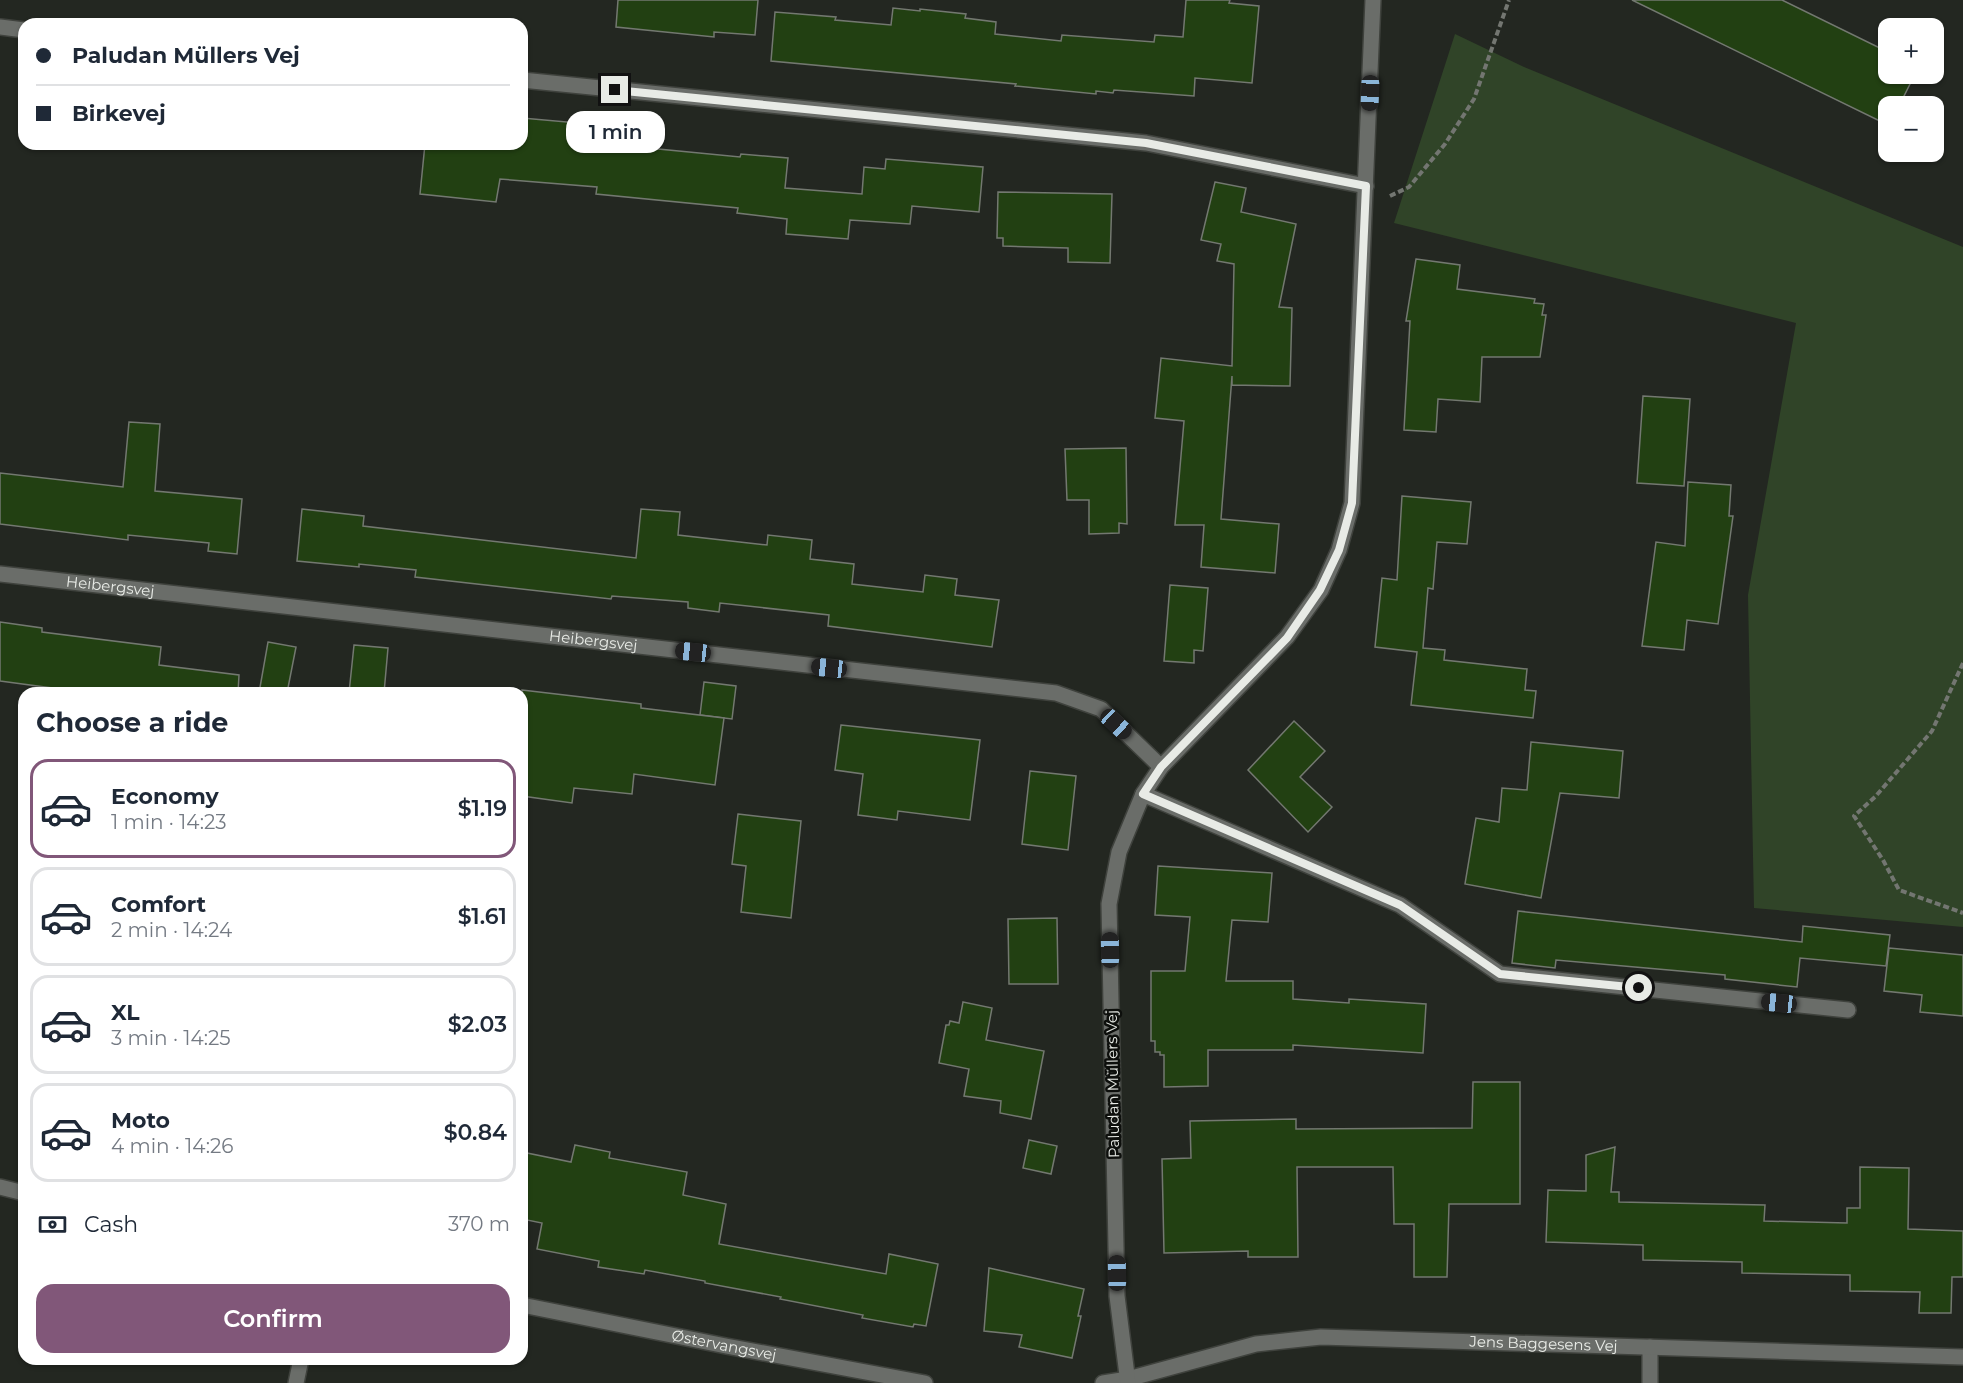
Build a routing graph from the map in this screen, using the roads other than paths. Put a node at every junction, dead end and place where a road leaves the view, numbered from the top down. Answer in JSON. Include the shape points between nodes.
{"nodes":[{"id":1,"x":1373,"y":0,"type":"edge"},
{"id":2,"x":0,"y":27,"type":"edge"},
{"id":3,"x":18,"y":29,"type":"edge"},
{"id":4,"x":528,"y":82,"type":"edge"},
{"id":5,"x":1366,"y":186,"type":"junction"},
{"id":6,"x":0,"y":573,"type":"edge"},
{"id":7,"x":1161,"y":767,"type":"junction"},
{"id":8,"x":1143,"y":794,"type":"junction"},
{"id":9,"x":1848,"y":1010,"type":"dead end"},
{"id":10,"x":0,"y":1187,"type":"edge"},
{"id":11,"x":18,"y":1191,"type":"edge"},
{"id":12,"x":528,"y":1306,"type":"edge"},
{"id":13,"x":1650,"y":1347,"type":"junction"},
{"id":14,"x":1963,"y":1357,"type":"edge"},
{"id":15,"x":300,"y":1365,"type":"edge"},
{"id":16,"x":1128,"y":1381,"type":"edge"},
{"id":17,"x":296,"y":1383,"type":"edge"},
{"id":18,"x":925,"y":1383,"type":"edge"},
{"id":19,"x":1103,"y":1383,"type":"edge"},
{"id":20,"x":1650,"y":1383,"type":"edge"}],
"edges":[{"from":1,"to":5,"type":"street","name":"Paludan Müllers Vej"},
{"from":2,"to":3,"type":"street"},
{"from":4,"to":5,"type":"street","via":[[1146,143]]},
{"from":5,"to":7,"type":"street","name":"Paludan Müllers Vej","via":[[1352,503],[1339,550],[1320,590],[1287,638]]},
{"from":6,"to":7,"type":"street","name":"Heibergsvej","via":[[1056,693],[1101,709]]},
{"from":7,"to":8,"type":"street","name":"Paludan Müllers Vej"},
{"from":8,"to":9,"type":"street","via":[[1400,905],[1500,974]]},
{"from":8,"to":16,"type":"street","name":"Paludan Müllers Vej","via":[[1119,852],[1109,904],[1117,1296]]},
{"from":10,"to":11,"type":"street"},
{"from":12,"to":18,"type":"street","name":"Østervangsvej"},
{"from":13,"to":14,"type":"street","name":"Jens Baggesens Vej"},
{"from":13,"to":16,"type":"street","name":"Jens Baggesens Vej","via":[[1320,1337],[1256,1344]]},
{"from":13,"to":20,"type":"street"},
{"from":15,"to":17,"type":"street"},
{"from":16,"to":19,"type":"street"}]}
